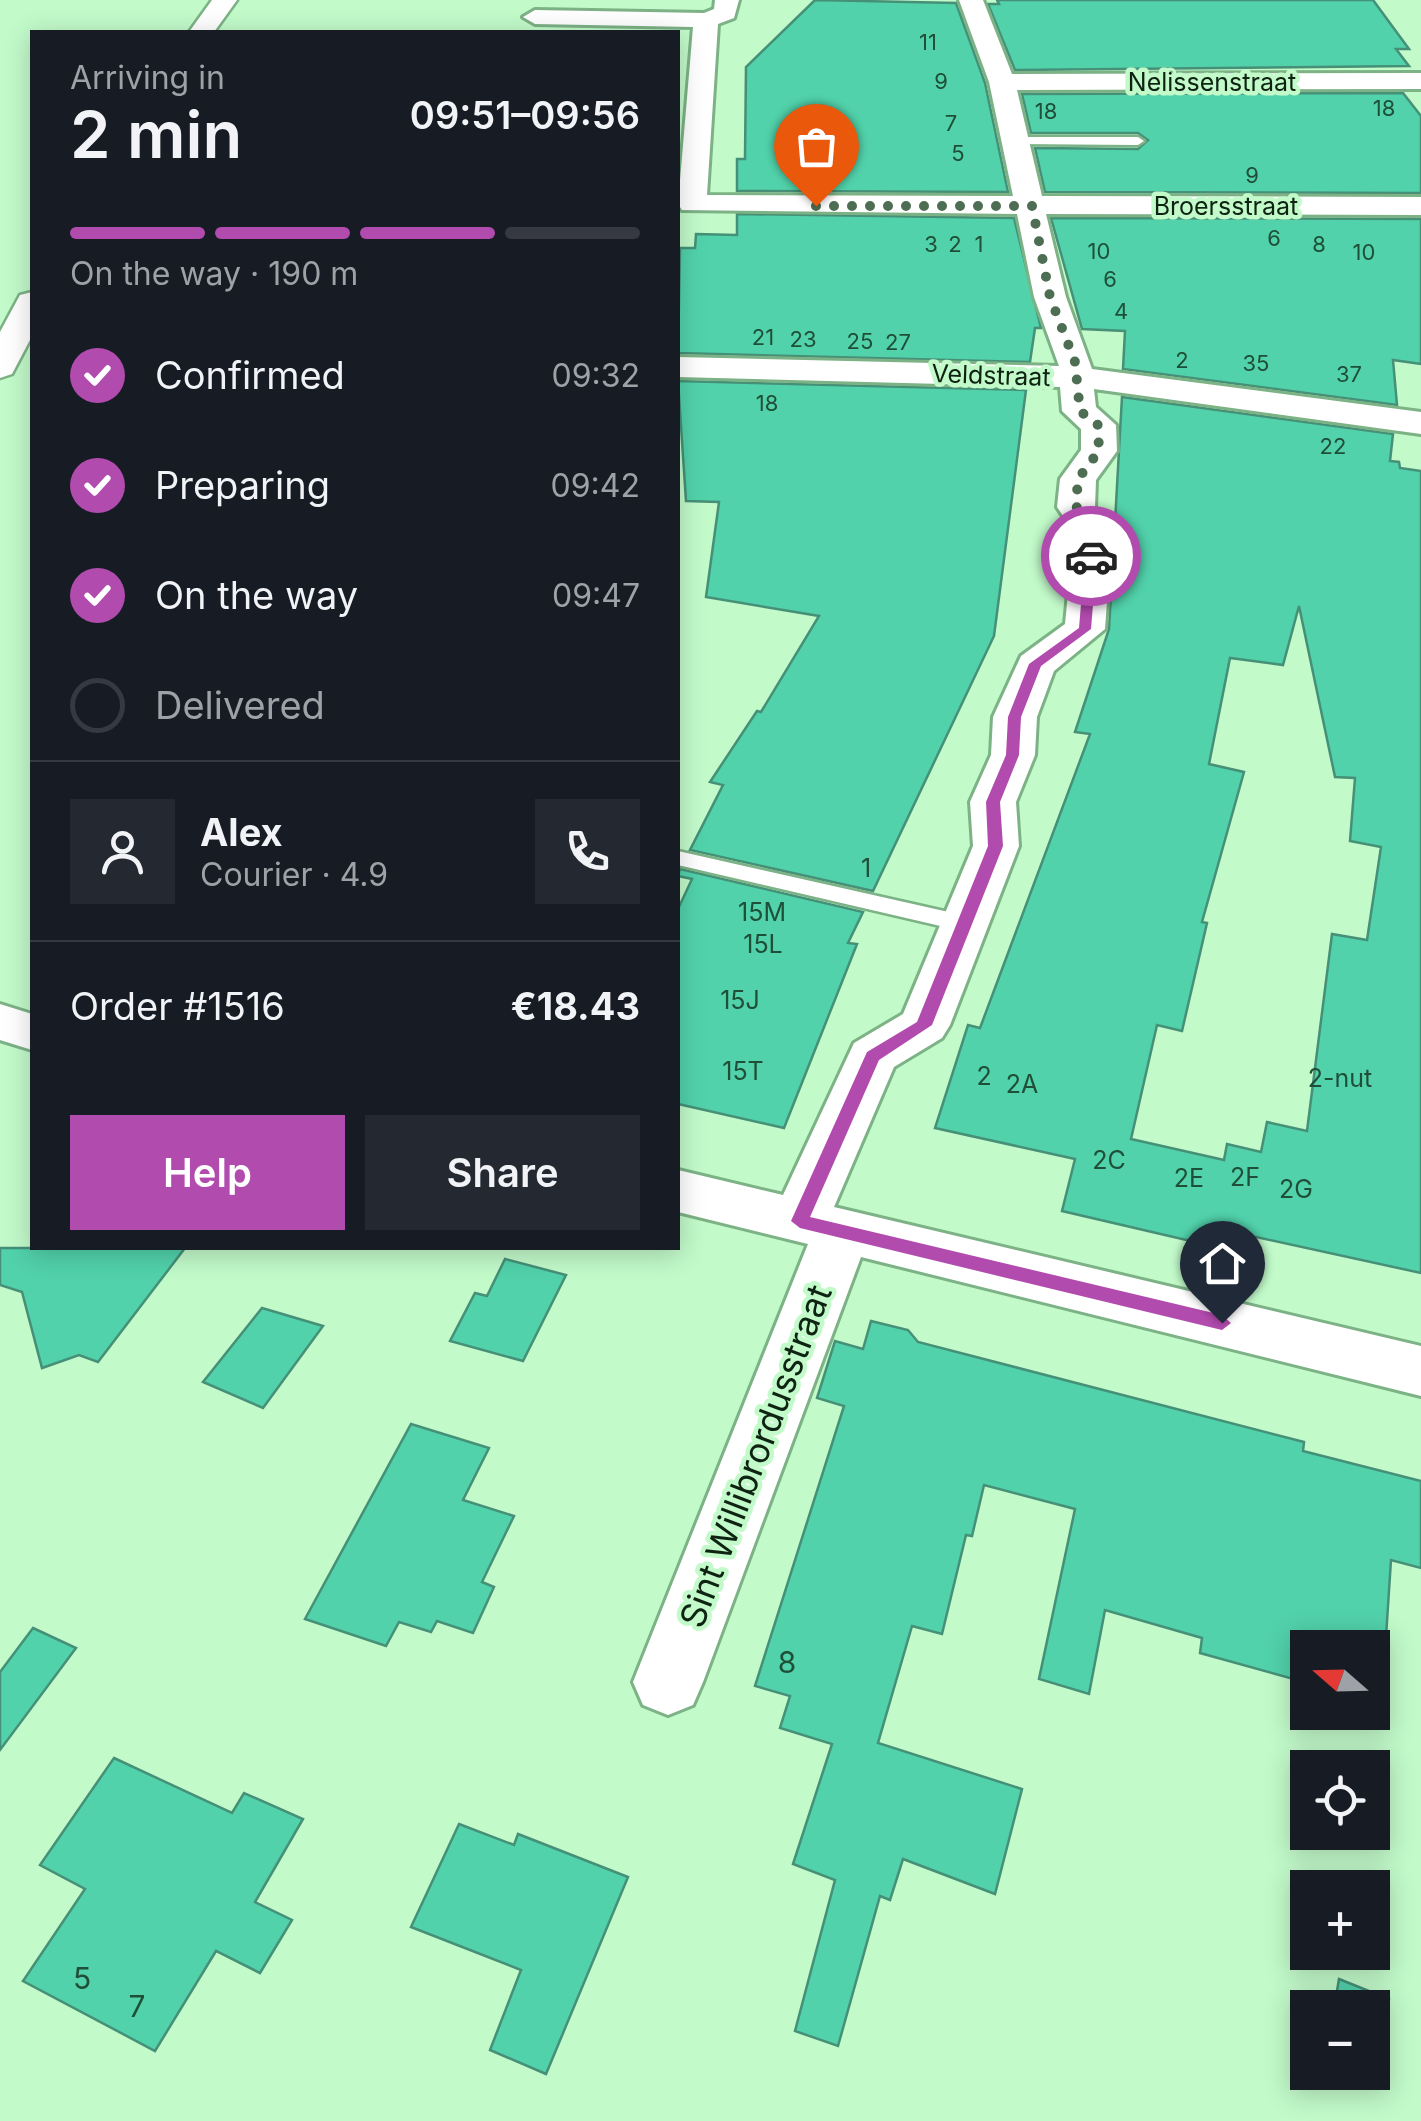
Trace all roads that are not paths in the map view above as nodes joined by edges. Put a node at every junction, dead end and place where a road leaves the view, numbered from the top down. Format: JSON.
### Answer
{"nodes":[{"id":1,"x":225,"y":0,"type":"edge"},
{"id":2,"x":726,"y":0,"type":"edge"},
{"id":3,"x":971,"y":0,"type":"edge"},
{"id":4,"x":535,"y":17,"type":"edge"},
{"id":5,"x":706,"y":20,"type":"junction"},
{"id":6,"x":202,"y":30,"type":"edge"},
{"id":7,"x":1002,"y":82,"type":"junction"},
{"id":8,"x":1421,"y":82,"type":"edge"},
{"id":9,"x":1016,"y":141,"type":"junction"},
{"id":10,"x":1138,"y":141,"type":"dead end"},
{"id":11,"x":687,"y":149,"type":"edge"},
{"id":12,"x":1032,"y":206,"type":"junction"},
{"id":13,"x":1421,"y":206,"type":"edge"},
{"id":14,"x":30,"y":308,"type":"edge"},
{"id":15,"x":14,"y":354,"type":"edge"},
{"id":16,"x":680,"y":367,"type":"edge"},
{"id":17,"x":1078,"y":377,"type":"junction"},
{"id":18,"x":1421,"y":423,"type":"edge"},
{"id":19,"x":680,"y":858,"type":"edge"},
{"id":20,"x":962,"y":923,"type":"junction"},
{"id":21,"x":0,"y":1022,"type":"edge"},
{"id":22,"x":30,"y":1031,"type":"edge"},
{"id":23,"x":680,"y":1191,"type":"edge"},
{"id":24,"x":821,"y":1226,"type":"junction"},
{"id":25,"x":1421,"y":1371,"type":"edge"},
{"id":26,"x":668,"y":1682,"type":"dead end"}],
"edges":[{"from":1,"to":6,"type":"street"},
{"from":2,"to":5,"type":"street"},
{"from":3,"to":7,"type":"street"},
{"from":4,"to":5,"type":"street"},
{"from":5,"to":11,"type":"street"},
{"from":7,"to":8,"type":"street","name":"Nelissenstraat"},
{"from":7,"to":9,"type":"street"},
{"from":9,"to":10,"type":"lane"},
{"from":9,"to":12,"type":"street"},
{"from":11,"to":12,"type":"street","name":"Broersstraat"},
{"from":12,"to":13,"type":"street","name":"Broersstraat"},
{"from":12,"to":17,"type":"street"},
{"from":14,"to":15,"type":"street"},
{"from":16,"to":17,"type":"street","name":"Veldstraat"},
{"from":17,"to":18,"type":"street","name":"Veldstraat"},
{"from":17,"to":20,"type":"street","name":"Sint Willibrordusstraat"},
{"from":19,"to":20,"type":"lane"},
{"from":20,"to":24,"type":"street","name":"Sint Willibrordusstraat"},
{"from":21,"to":22,"type":"street"},
{"from":23,"to":24,"type":"street"},
{"from":24,"to":25,"type":"street"},
{"from":24,"to":26,"type":"street","name":"Sint Willibrordusstraat"}]}
